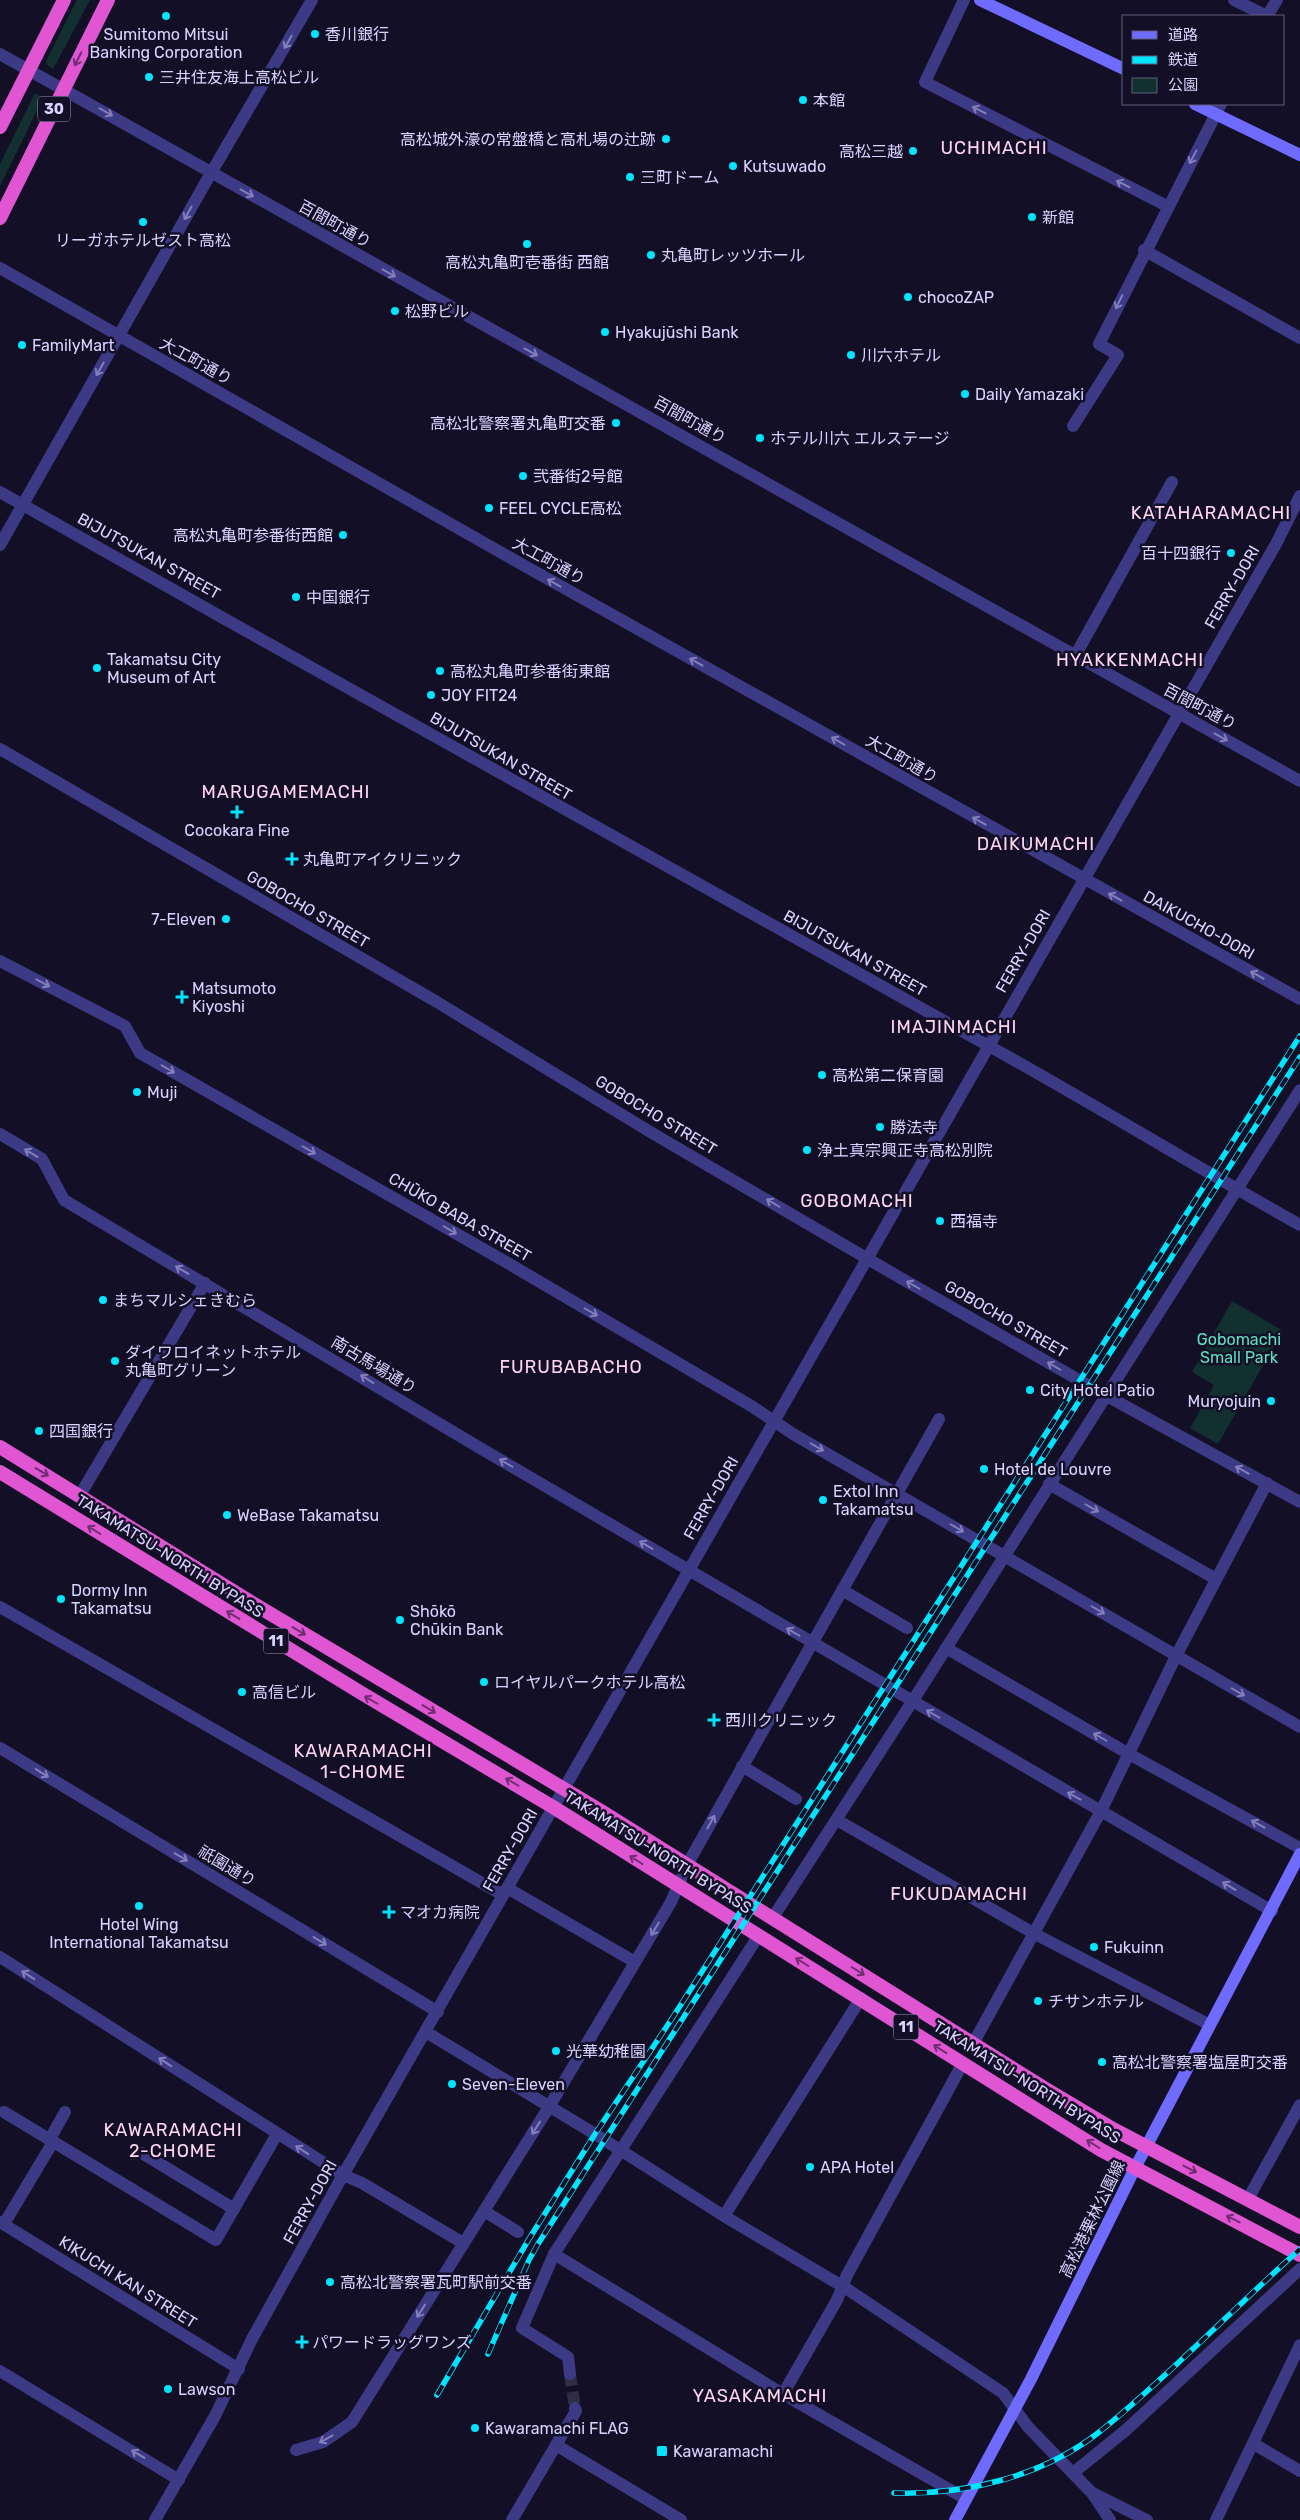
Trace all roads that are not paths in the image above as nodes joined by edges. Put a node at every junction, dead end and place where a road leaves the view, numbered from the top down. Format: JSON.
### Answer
{"nodes":[{"id":1,"x":64,"y":0,"type":"edge"},
{"id":2,"x":108,"y":0,"type":"edge"},
{"id":3,"x":312,"y":0,"type":"edge"},
{"id":4,"x":964,"y":0,"type":"edge"},
{"id":5,"x":980,"y":0,"type":"edge"},
{"id":6,"x":1234,"y":0,"type":"edge"},
{"id":7,"x":1277,"y":0,"type":"edge"},
{"id":8,"x":1265,"y":15,"type":"edge"},
{"id":9,"x":1268,"y":15,"type":"edge"},
{"id":10,"x":0,"y":54,"type":"edge"},
{"id":11,"x":1122,"y":68,"type":"edge"},
{"id":12,"x":29,"y":70,"type":"junction"},
{"id":13,"x":64,"y":88,"type":"junction"},
{"id":14,"x":1200,"y":105,"type":"edge"},
{"id":15,"x":1218,"y":109,"type":"edge"},
{"id":16,"x":0,"y":127,"type":"edge"},
{"id":17,"x":1300,"y":155,"type":"edge"},
{"id":18,"x":211,"y":173,"type":"junction"},
{"id":19,"x":1167,"y":206,"type":"junction"},
{"id":20,"x":0,"y":218,"type":"edge"},
{"id":21,"x":1144,"y":250,"type":"junction"},
{"id":22,"x":0,"y":268,"type":"edge"},
{"id":23,"x":118,"y":336,"type":"junction"},
{"id":24,"x":1300,"y":338,"type":"edge"},
{"id":25,"x":1073,"y":426,"type":"dead end"},
{"id":26,"x":1172,"y":482,"type":"dead end"},
{"id":27,"x":0,"y":492,"type":"edge"},
{"id":28,"x":1300,"y":496,"type":"edge"},
{"id":29,"x":23,"y":505,"type":"junction"},
{"id":30,"x":0,"y":545,"type":"edge"},
{"id":31,"x":1075,"y":656,"type":"junction"},
{"id":32,"x":1178,"y":713,"type":"junction"},
{"id":33,"x":0,"y":749,"type":"edge"},
{"id":34,"x":1300,"y":781,"type":"edge"},
{"id":35,"x":1083,"y":880,"type":"junction"},
{"id":36,"x":0,"y":961,"type":"edge"},
{"id":37,"x":1300,"y":999,"type":"edge"},
{"id":38,"x":988,"y":1046,"type":"junction"},
{"id":39,"x":1300,"y":1090,"type":"edge"},
{"id":40,"x":0,"y":1134,"type":"edge"},
{"id":41,"x":1237,"y":1189,"type":"junction"},
{"id":42,"x":1300,"y":1225,"type":"edge"},
{"id":43,"x":868,"y":1259,"type":"junction"},
{"id":44,"x":205,"y":1284,"type":"junction"},
{"id":45,"x":1106,"y":1395,"type":"junction"},
{"id":46,"x":939,"y":1419,"type":"dead end"},
{"id":47,"x":775,"y":1421,"type":"junction"},
{"id":48,"x":0,"y":1447,"type":"edge"},
{"id":49,"x":0,"y":1472,"type":"edge"},
{"id":50,"x":1267,"y":1483,"type":"junction"},
{"id":51,"x":1050,"y":1484,"type":"junction"},
{"id":52,"x":897,"y":1493,"type":"junction"},
{"id":53,"x":80,"y":1495,"type":"junction"},
{"id":54,"x":1300,"y":1502,"type":"edge"},
{"id":55,"x":1004,"y":1556,"type":"junction"},
{"id":56,"x":688,"y":1570,"type":"junction"},
{"id":57,"x":1216,"y":1579,"type":"junction"},
{"id":58,"x":842,"y":1590,"type":"junction"},
{"id":59,"x":0,"y":1607,"type":"edge"},
{"id":60,"x":908,"y":1628,"type":"dead end"},
{"id":61,"x":812,"y":1643,"type":"junction"},
{"id":62,"x":946,"y":1648,"type":"junction"},
{"id":63,"x":1176,"y":1656,"type":"junction"},
{"id":64,"x":912,"y":1702,"type":"junction"},
{"id":65,"x":1300,"y":1728,"type":"edge"},
{"id":66,"x":0,"y":1748,"type":"edge"},
{"id":67,"x":1129,"y":1754,"type":"junction"},
{"id":68,"x":742,"y":1766,"type":"junction"},
{"id":69,"x":564,"y":1790,"type":"junction"},
{"id":70,"x":796,"y":1799,"type":"dead end"},
{"id":71,"x":553,"y":1807,"type":"junction"},
{"id":72,"x":1102,"y":1811,"type":"junction"},
{"id":73,"x":837,"y":1820,"type":"junction"},
{"id":74,"x":1300,"y":1848,"type":"edge"},
{"id":75,"x":1300,"y":1854,"type":"edge"},
{"id":76,"x":687,"y":1865,"type":"junction"},
{"id":77,"x":678,"y":1886,"type":"junction"},
{"id":78,"x":505,"y":1891,"type":"junction"},
{"id":79,"x":1272,"y":1911,"type":"junction"},
{"id":80,"x":772,"y":1918,"type":"junction"},
{"id":81,"x":1035,"y":1934,"type":"junction"},
{"id":82,"x":759,"y":1935,"type":"junction"},
{"id":83,"x":0,"y":1957,"type":"edge"},
{"id":84,"x":634,"y":1962,"type":"junction"},
{"id":85,"x":861,"y":1998,"type":"junction"},
{"id":86,"x":438,"y":2012,"type":"junction"},
{"id":87,"x":1210,"y":2025,"type":"junction"},
{"id":88,"x":426,"y":2032,"type":"junction"},
{"id":89,"x":974,"y":2042,"type":"junction"},
{"id":90,"x":963,"y":2063,"type":"junction"},
{"id":91,"x":1300,"y":2105,"type":"edge"},
{"id":92,"x":549,"y":2107,"type":"junction"},
{"id":93,"x":4,"y":2112,"type":"dead end"},
{"id":94,"x":65,"y":2112,"type":"dead end"},
{"id":95,"x":277,"y":2134,"type":"junction"},
{"id":96,"x":53,"y":2142,"type":"junction"},
{"id":97,"x":1146,"y":2147,"type":"junction"},
{"id":98,"x":620,"y":2150,"type":"junction"},
{"id":99,"x":142,"y":2154,"type":"dead end"},
{"id":100,"x":1135,"y":2168,"type":"junction"},
{"id":101,"x":343,"y":2175,"type":"junction"},
{"id":102,"x":1248,"y":2199,"type":"junction"},
{"id":103,"x":234,"y":2209,"type":"junction"},
{"id":104,"x":484,"y":2211,"type":"junction"},
{"id":105,"x":724,"y":2216,"type":"junction"},
{"id":106,"x":2,"y":2223,"type":"edge"},
{"id":107,"x":1300,"y":2227,"type":"edge"},
{"id":108,"x":518,"y":2232,"type":"dead end"},
{"id":109,"x":463,"y":2243,"type":"junction"},
{"id":110,"x":554,"y":2254,"type":"junction"},
{"id":111,"x":1300,"y":2255,"type":"edge"},
{"id":112,"x":1300,"y":2269,"type":"edge"},
{"id":113,"x":843,"y":2287,"type":"junction"},
{"id":114,"x":1300,"y":2346,"type":"edge"},
{"id":115,"x":239,"y":2368,"type":"junction"},
{"id":116,"x":0,"y":2371,"type":"edge"},
{"id":117,"x":570,"y":2374,"type":"tunnel mouth"},
{"id":118,"x":783,"y":2394,"type":"junction"},
{"id":119,"x":575,"y":2408,"type":"tunnel mouth"},
{"id":120,"x":1015,"y":2409,"type":"junction"},
{"id":121,"x":1254,"y":2444,"type":"junction"},
{"id":122,"x":556,"y":2445,"type":"junction"},
{"id":123,"x":296,"y":2450,"type":"dead end"},
{"id":124,"x":1300,"y":2471,"type":"edge"},
{"id":125,"x":1073,"y":2473,"type":"junction"},
{"id":126,"x":179,"y":2480,"type":"junction"},
{"id":127,"x":1092,"y":2493,"type":"junction"},
{"id":128,"x":966,"y":2499,"type":"junction"},
{"id":129,"x":155,"y":2520,"type":"edge"},
{"id":130,"x":512,"y":2520,"type":"edge"},
{"id":131,"x":681,"y":2520,"type":"edge"},
{"id":132,"x":955,"y":2520,"type":"edge"},
{"id":133,"x":1110,"y":2520,"type":"edge"},
{"id":134,"x":1147,"y":2520,"type":"edge"},
{"id":135,"x":1216,"y":2520,"type":"edge"}],
"edges":[{"from":1,"to":12,"type":"highway","number":"30"},
{"from":2,"to":13,"type":"highway","number":"30","one_way":true},
{"from":3,"to":18,"type":"street","one_way":true},
{"from":19,"to":4,"type":"street","one_way":true},
{"from":5,"to":11,"type":"main road"},
{"from":6,"to":8,"type":"street"},
{"from":7,"to":9,"type":"street"},
{"from":10,"to":12,"type":"street","name":"百間町通り"},
{"from":12,"to":13,"type":"street","name":"百間町通り"},
{"from":12,"to":16,"type":"highway","number":"30"},
{"from":13,"to":18,"type":"street","name":"百間町通り","one_way":true},
{"from":13,"to":20,"type":"highway","number":"30"},
{"from":14,"to":15,"type":"main road"},
{"from":15,"to":17,"type":"main road"},
{"from":15,"to":19,"type":"street","one_way":true},
{"from":18,"to":23,"type":"street","one_way":true},
{"from":18,"to":31,"type":"street","name":"百間町通り","one_way":true},
{"from":19,"to":21,"type":"street"},
{"from":21,"to":24,"type":"street"},
{"from":21,"to":25,"type":"street","one_way":true},
{"from":22,"to":23,"type":"street","name":"大工町通り"},
{"from":23,"to":29,"type":"street","one_way":true},
{"from":35,"to":23,"type":"street","name":"大工町通り","one_way":true},
{"from":26,"to":31,"type":"street"},
{"from":27,"to":29,"type":"street","name":"BIJUTSUKAN STREET"},
{"from":28,"to":32,"type":"street","name":"FERRY-DORI"},
{"from":29,"to":30,"type":"street"},
{"from":29,"to":38,"type":"street","name":"BIJUTSUKAN STREET"},
{"from":31,"to":32,"type":"street","name":"百間町通り"},
{"from":32,"to":34,"type":"street","name":"百間町通り","one_way":true},
{"from":32,"to":35,"type":"street","name":"FERRY-DORI"},
{"from":43,"to":33,"type":"street","name":"GOBOCHO STREET","one_way":true},
{"from":37,"to":35,"type":"street","name":"DAIKUCHO-DORI","one_way":true},
{"from":35,"to":38,"type":"street","name":"FERRY-DORI"},
{"from":36,"to":47,"type":"street","name":"CHŪKO BABA STREET","one_way":true},
{"from":38,"to":41,"type":"street","name":"BIJUTSUKAN STREET"},
{"from":38,"to":43,"type":"street","name":"FERRY-DORI"},
{"from":39,"to":41,"type":"street"},
{"from":44,"to":40,"type":"street","name":"南古馬場通り","one_way":true},
{"from":41,"to":42,"type":"street","name":"BIJUTSUKAN STREET"},
{"from":41,"to":45,"type":"street"},
{"from":45,"to":43,"type":"street","name":"GOBOCHO STREET","one_way":true},
{"from":43,"to":47,"type":"street","name":"FERRY-DORI"},
{"from":44,"to":53,"type":"street"},
{"from":56,"to":44,"type":"street","name":"南古馬場通り","one_way":true},
{"from":50,"to":45,"type":"street","name":"GOBOCHO STREET","one_way":true},
{"from":45,"to":51,"type":"street"},
{"from":46,"to":52,"type":"street"},
{"from":47,"to":52,"type":"street","name":"CHŪKO BABA STREET","one_way":true},
{"from":47,"to":56,"type":"street","name":"FERRY-DORI"},
{"from":48,"to":53,"type":"highway","name":"TAKAMATSU-NORTH BYPASS","number":"11","one_way":true},
{"from":71,"to":49,"type":"highway","name":"TAKAMATSU-NORTH BYPASS","number":"11","one_way":true},
{"from":50,"to":54,"type":"street","name":"GOBOCHO STREET"},
{"from":50,"to":57,"type":"street"},
{"from":51,"to":55,"type":"street"},
{"from":51,"to":57,"type":"street","one_way":true},
{"from":52,"to":55,"type":"street","name":"CHŪKO BABA STREET","one_way":true},
{"from":52,"to":58,"type":"street"},
{"from":53,"to":69,"type":"highway","name":"TAKAMATSU-NORTH BYPASS","number":"11","one_way":true},
{"from":55,"to":62,"type":"street"},
{"from":55,"to":63,"type":"street","name":"CHŪKO BABA STREET","one_way":true},
{"from":61,"to":56,"type":"street","name":"南古馬場通り","one_way":true},
{"from":56,"to":69,"type":"street","name":"FERRY-DORI"},
{"from":57,"to":63,"type":"street"},
{"from":58,"to":60,"type":"street"},
{"from":58,"to":61,"type":"street"},
{"from":59,"to":78,"type":"street"},
{"from":61,"to":64,"type":"street","name":"南古馬場通り"},
{"from":61,"to":68,"type":"street"},
{"from":62,"to":64,"type":"street"},
{"from":67,"to":62,"type":"street","one_way":true},
{"from":63,"to":65,"type":"street","name":"CHŪKO BABA STREET","one_way":true},
{"from":63,"to":67,"type":"street"},
{"from":72,"to":64,"type":"street","name":"南古馬場通り","one_way":true},
{"from":64,"to":73,"type":"street"},
{"from":66,"to":86,"type":"street","name":"祇園通り","one_way":true},
{"from":67,"to":72,"type":"street"},
{"from":74,"to":67,"type":"street","one_way":true},
{"from":68,"to":70,"type":"street"},
{"from":76,"to":68,"type":"street","one_way":true},
{"from":69,"to":71,"type":"street","name":"FERRY-DORI"},
{"from":69,"to":76,"type":"highway","name":"TAKAMATSU-NORTH BYPASS","number":"11"},
{"from":77,"to":71,"type":"highway","name":"TAKAMATSU-NORTH BYPASS","number":"11","one_way":true},
{"from":71,"to":78,"type":"street","name":"FERRY-DORI"},
{"from":79,"to":72,"type":"street","name":"南古馬場通り","one_way":true},
{"from":72,"to":81,"type":"street"},
{"from":73,"to":80,"type":"street"},
{"from":73,"to":81,"type":"street"},
{"from":75,"to":79,"type":"main road","name":"高松港栗林公園線"},
{"from":76,"to":77,"type":"street"},
{"from":76,"to":80,"type":"highway","name":"TAKAMATSU-NORTH BYPASS","number":"11"},
{"from":77,"to":82,"type":"highway","name":"TAKAMATSU-NORTH BYPASS","number":"11"},
{"from":77,"to":84,"type":"street","one_way":true},
{"from":78,"to":84,"type":"street"},
{"from":78,"to":86,"type":"street","name":"FERRY-DORI"},
{"from":79,"to":87,"type":"main road","name":"高松港栗林公園線"},
{"from":80,"to":89,"type":"highway","name":"TAKAMATSU-NORTH BYPASS","number":"11","one_way":true},
{"from":81,"to":87,"type":"street"},
{"from":81,"to":89,"type":"street"},
{"from":85,"to":82,"type":"highway","name":"TAKAMATSU-NORTH BYPASS","number":"11","one_way":true},
{"from":82,"to":98,"type":"street"},
{"from":95,"to":83,"type":"street","one_way":true},
{"from":84,"to":92,"type":"street"},
{"from":90,"to":85,"type":"highway","name":"TAKAMATSU-NORTH BYPASS","number":"11","one_way":true},
{"from":85,"to":105,"type":"street"},
{"from":86,"to":88,"type":"street","name":"FERRY-DORI"},
{"from":87,"to":97,"type":"main road","name":"高松港栗林公園線"},
{"from":88,"to":92,"type":"street"},
{"from":88,"to":101,"type":"street","name":"FERRY-DORI"},
{"from":89,"to":97,"type":"highway","name":"TAKAMATSU-NORTH BYPASS","number":"11"},
{"from":100,"to":90,"type":"highway","name":"TAKAMATSU-NORTH BYPASS","number":"11","one_way":true},
{"from":90,"to":113,"type":"street"},
{"from":91,"to":102,"type":"street"},
{"from":92,"to":98,"type":"street"},
{"from":92,"to":104,"type":"street","one_way":true},
{"from":93,"to":96,"type":"street"},
{"from":94,"to":96,"type":"street"},
{"from":101,"to":95,"type":"street","one_way":true},
{"from":95,"to":103,"type":"street"},
{"from":96,"to":103,"type":"street"},
{"from":96,"to":106,"type":"street"},
{"from":97,"to":100,"type":"main road","name":"高松港栗林公園線"},
{"from":97,"to":102,"type":"highway","name":"TAKAMATSU-NORTH BYPASS","number":"11","one_way":true},
{"from":98,"to":105,"type":"street"},
{"from":98,"to":110,"type":"street"},
{"from":99,"to":103,"type":"street"},
{"from":111,"to":100,"type":"highway","name":"TAKAMATSU-NORTH BYPASS","number":"11","one_way":true},
{"from":100,"to":120,"type":"main road","name":"高松港栗林公園線"},
{"from":101,"to":109,"type":"street"},
{"from":101,"to":115,"type":"street","name":"FERRY-DORI"},
{"from":102,"to":107,"type":"highway","name":"TAKAMATSU-NORTH BYPASS","number":"11"},
{"from":104,"to":108,"type":"street"},
{"from":104,"to":109,"type":"street"},
{"from":105,"to":113,"type":"street"},
{"from":106,"to":115,"type":"street","name":"KIKUCHI KAN STREET"},
{"from":109,"to":123,"type":"street","one_way":true},
{"from":110,"to":117,"type":"street"},
{"from":110,"to":118,"type":"street"},
{"from":112,"to":125,"type":"street"},
{"from":113,"to":118,"type":"street"},
{"from":113,"to":120,"type":"street"},
{"from":114,"to":121,"type":"street"},
{"from":115,"to":126,"type":"street","name":"FERRY-DORI"},
{"from":126,"to":116,"type":"street","one_way":true},
{"from":118,"to":128,"type":"street"},
{"from":119,"to":122,"type":"street"},
{"from":120,"to":125,"type":"street"},
{"from":120,"to":128,"type":"main road","name":"高松港栗林公園線"},
{"from":121,"to":124,"type":"street"},
{"from":121,"to":135,"type":"street"},
{"from":122,"to":130,"type":"street"},
{"from":122,"to":131,"type":"street"},
{"from":125,"to":127,"type":"street"},
{"from":126,"to":129,"type":"street","name":"FERRY-DORI"},
{"from":127,"to":133,"type":"street"},
{"from":127,"to":134,"type":"street"},
{"from":128,"to":132,"type":"main road","name":"高松港栗林公園線"}]}
